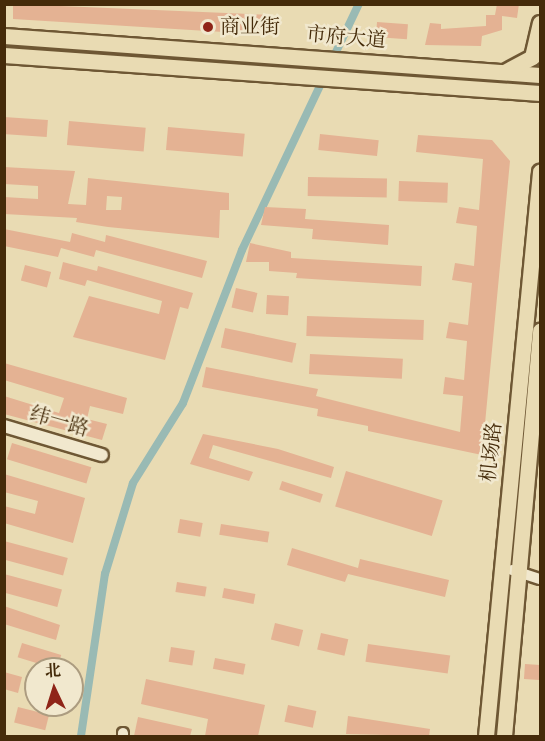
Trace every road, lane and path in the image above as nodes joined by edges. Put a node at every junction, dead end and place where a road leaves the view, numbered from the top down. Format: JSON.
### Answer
{"nodes":[{"id":1,"x":540,"y":23,"type":"edge"},
{"id":2,"x":4,"y":36,"type":"edge"},
{"id":3,"x":4,"y":55,"type":"edge"},
{"id":4,"x":503,"y":72,"type":"junction"},
{"id":5,"x":540,"y":75,"type":"edge"},
{"id":6,"x":540,"y":93,"type":"edge"},
{"id":7,"x":540,"y":172,"type":"edge"},
{"id":8,"x":540,"y":331,"type":"edge"},
{"id":9,"x":4,"y":426,"type":"edge"},
{"id":10,"x":102,"y":455,"type":"dead end"},
{"id":11,"x":502,"y":564,"type":"junction"},
{"id":12,"x":518,"y":572,"type":"junction"},
{"id":13,"x":540,"y":579,"type":"edge"},
{"id":14,"x":486,"y":736,"type":"edge"},
{"id":15,"x":504,"y":736,"type":"edge"}],
"edges":[{"from":1,"to":4,"type":"main road"},
{"from":2,"to":4,"type":"main road","name":"市府大道"},
{"from":3,"to":6,"type":"main road","name":"市府大道"},
{"from":4,"to":5,"type":"main road","name":"市府大道"},
{"from":7,"to":11,"type":"main road","name":"机场路"},
{"from":8,"to":12,"type":"main road","name":"机场路"},
{"from":9,"to":10,"type":"street","name":"纬一路"},
{"from":11,"to":12,"type":"street"},
{"from":11,"to":14,"type":"main road","name":"机场路"},
{"from":12,"to":13,"type":"street"},
{"from":12,"to":15,"type":"main road","name":"机场路"}]}
